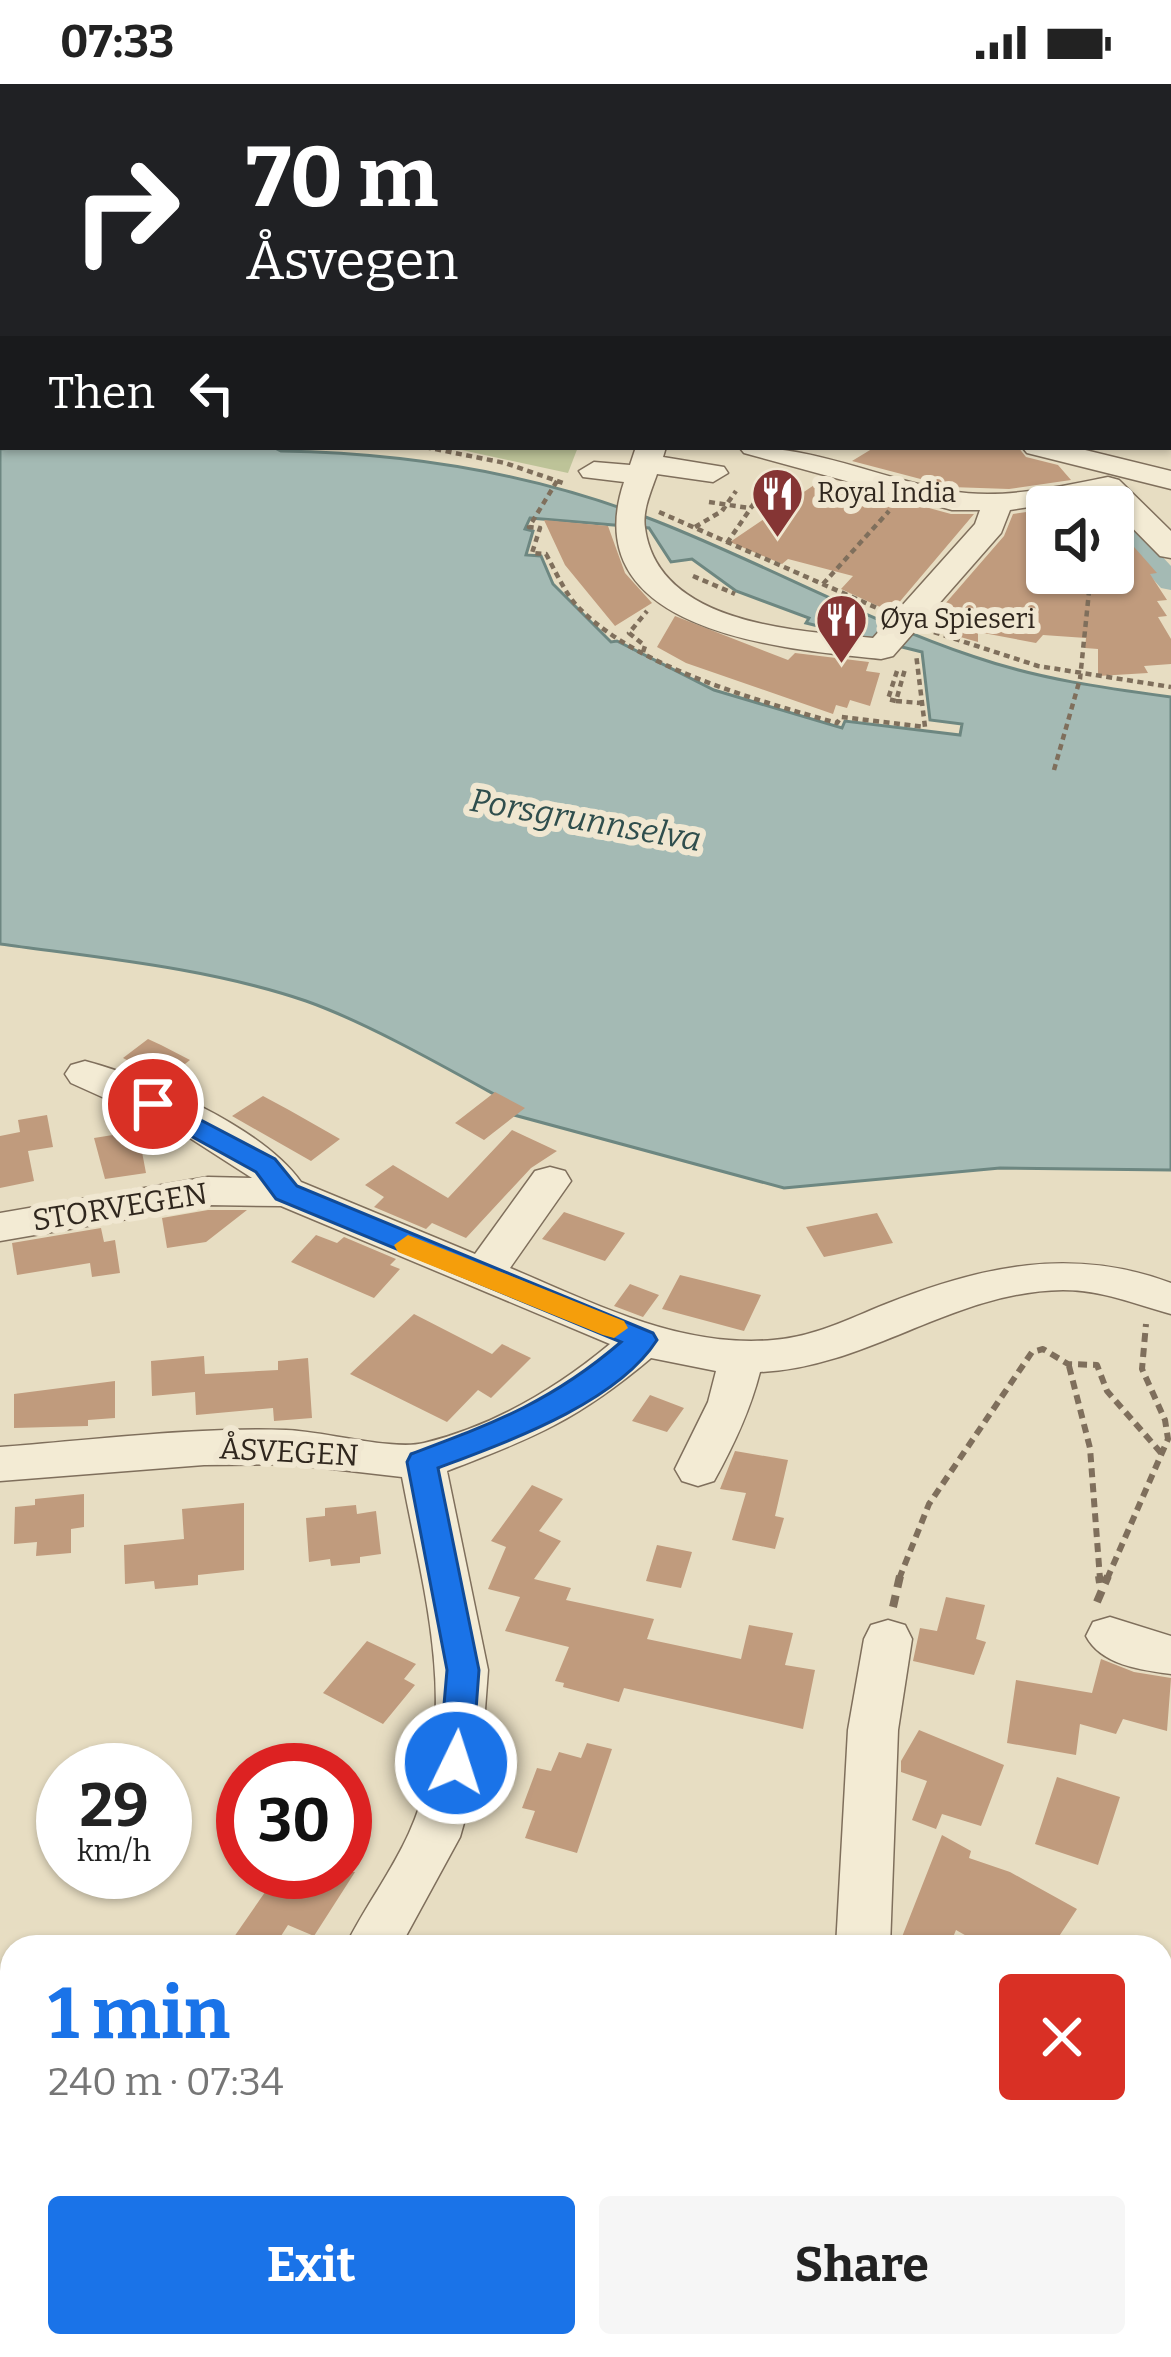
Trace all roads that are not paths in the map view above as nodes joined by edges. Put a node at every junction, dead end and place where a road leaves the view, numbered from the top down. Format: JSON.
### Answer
{"nodes":[{"id":1,"x":765,"y":450,"type":"edge"},
{"id":2,"x":1044,"y":450,"type":"edge"},
{"id":3,"x":647,"y":462,"type":"edge"},
{"id":4,"x":594,"y":471,"type":"dead end"},
{"id":5,"x":1111,"y":477,"type":"junction"},
{"id":6,"x":1171,"y":479,"type":"edge"},
{"id":7,"x":711,"y":488,"type":"road end"},
{"id":8,"x":997,"y":504,"type":"junction"},
{"id":9,"x":631,"y":524,"type":"junction"},
{"id":10,"x":1171,"y":549,"type":"edge"},
{"id":11,"x":676,"y":585,"type":"dead end"},
{"id":12,"x":85,"y":1074,"type":"dead end"},
{"id":13,"x":550,"y":1180,"type":"dead end"},
{"id":14,"x":286,"y":1192,"type":"junction"},
{"id":15,"x":0,"y":1227,"type":"edge"},
{"id":16,"x":482,"y":1275,"type":"junction"},
{"id":17,"x":1159,"y":1311,"type":"edge"},
{"id":18,"x":643,"y":1340,"type":"junction"},
{"id":19,"x":741,"y":1360,"type":"junction"},
{"id":20,"x":422,"y":1462,"type":"junction"},
{"id":21,"x":0,"y":1464,"type":"edge"},
{"id":22,"x":698,"y":1469,"type":"dead end"},
{"id":23,"x":1110,"y":1636,"type":"road end"},
{"id":24,"x":888,"y":1639,"type":"road end"},
{"id":25,"x":1171,"y":1655,"type":"edge"},
{"id":26,"x":379,"y":1935,"type":"edge"},
{"id":27,"x":862,"y":1935,"type":"edge"}],
"edges":[{"from":1,"to":8,"type":"street"},
{"from":2,"to":5,"type":"street"},
{"from":3,"to":4,"type":"street"},
{"from":3,"to":7,"type":"street"},
{"from":3,"to":9,"type":"street"},
{"from":5,"to":6,"type":"street"},
{"from":5,"to":8,"type":"street"},
{"from":5,"to":10,"type":"street"},
{"from":8,"to":9,"type":"street"},
{"from":9,"to":11,"type":"street"},
{"from":12,"to":14,"type":"street"},
{"from":13,"to":16,"type":"street"},
{"from":14,"to":15,"type":"street","name":"STORVEGEN"},
{"from":14,"to":16,"type":"street","name":"STORVEGEN"},
{"from":16,"to":18,"type":"street","name":"STORVEGEN"},
{"from":17,"to":19,"type":"street"},
{"from":18,"to":19,"type":"street"},
{"from":18,"to":20,"type":"street","name":"ÅSVEGEN"},
{"from":19,"to":22,"type":"street"},
{"from":20,"to":21,"type":"street","name":"ÅSVEGEN"},
{"from":20,"to":26,"type":"street"},
{"from":23,"to":25,"type":"street"},
{"from":24,"to":27,"type":"street"}]}
